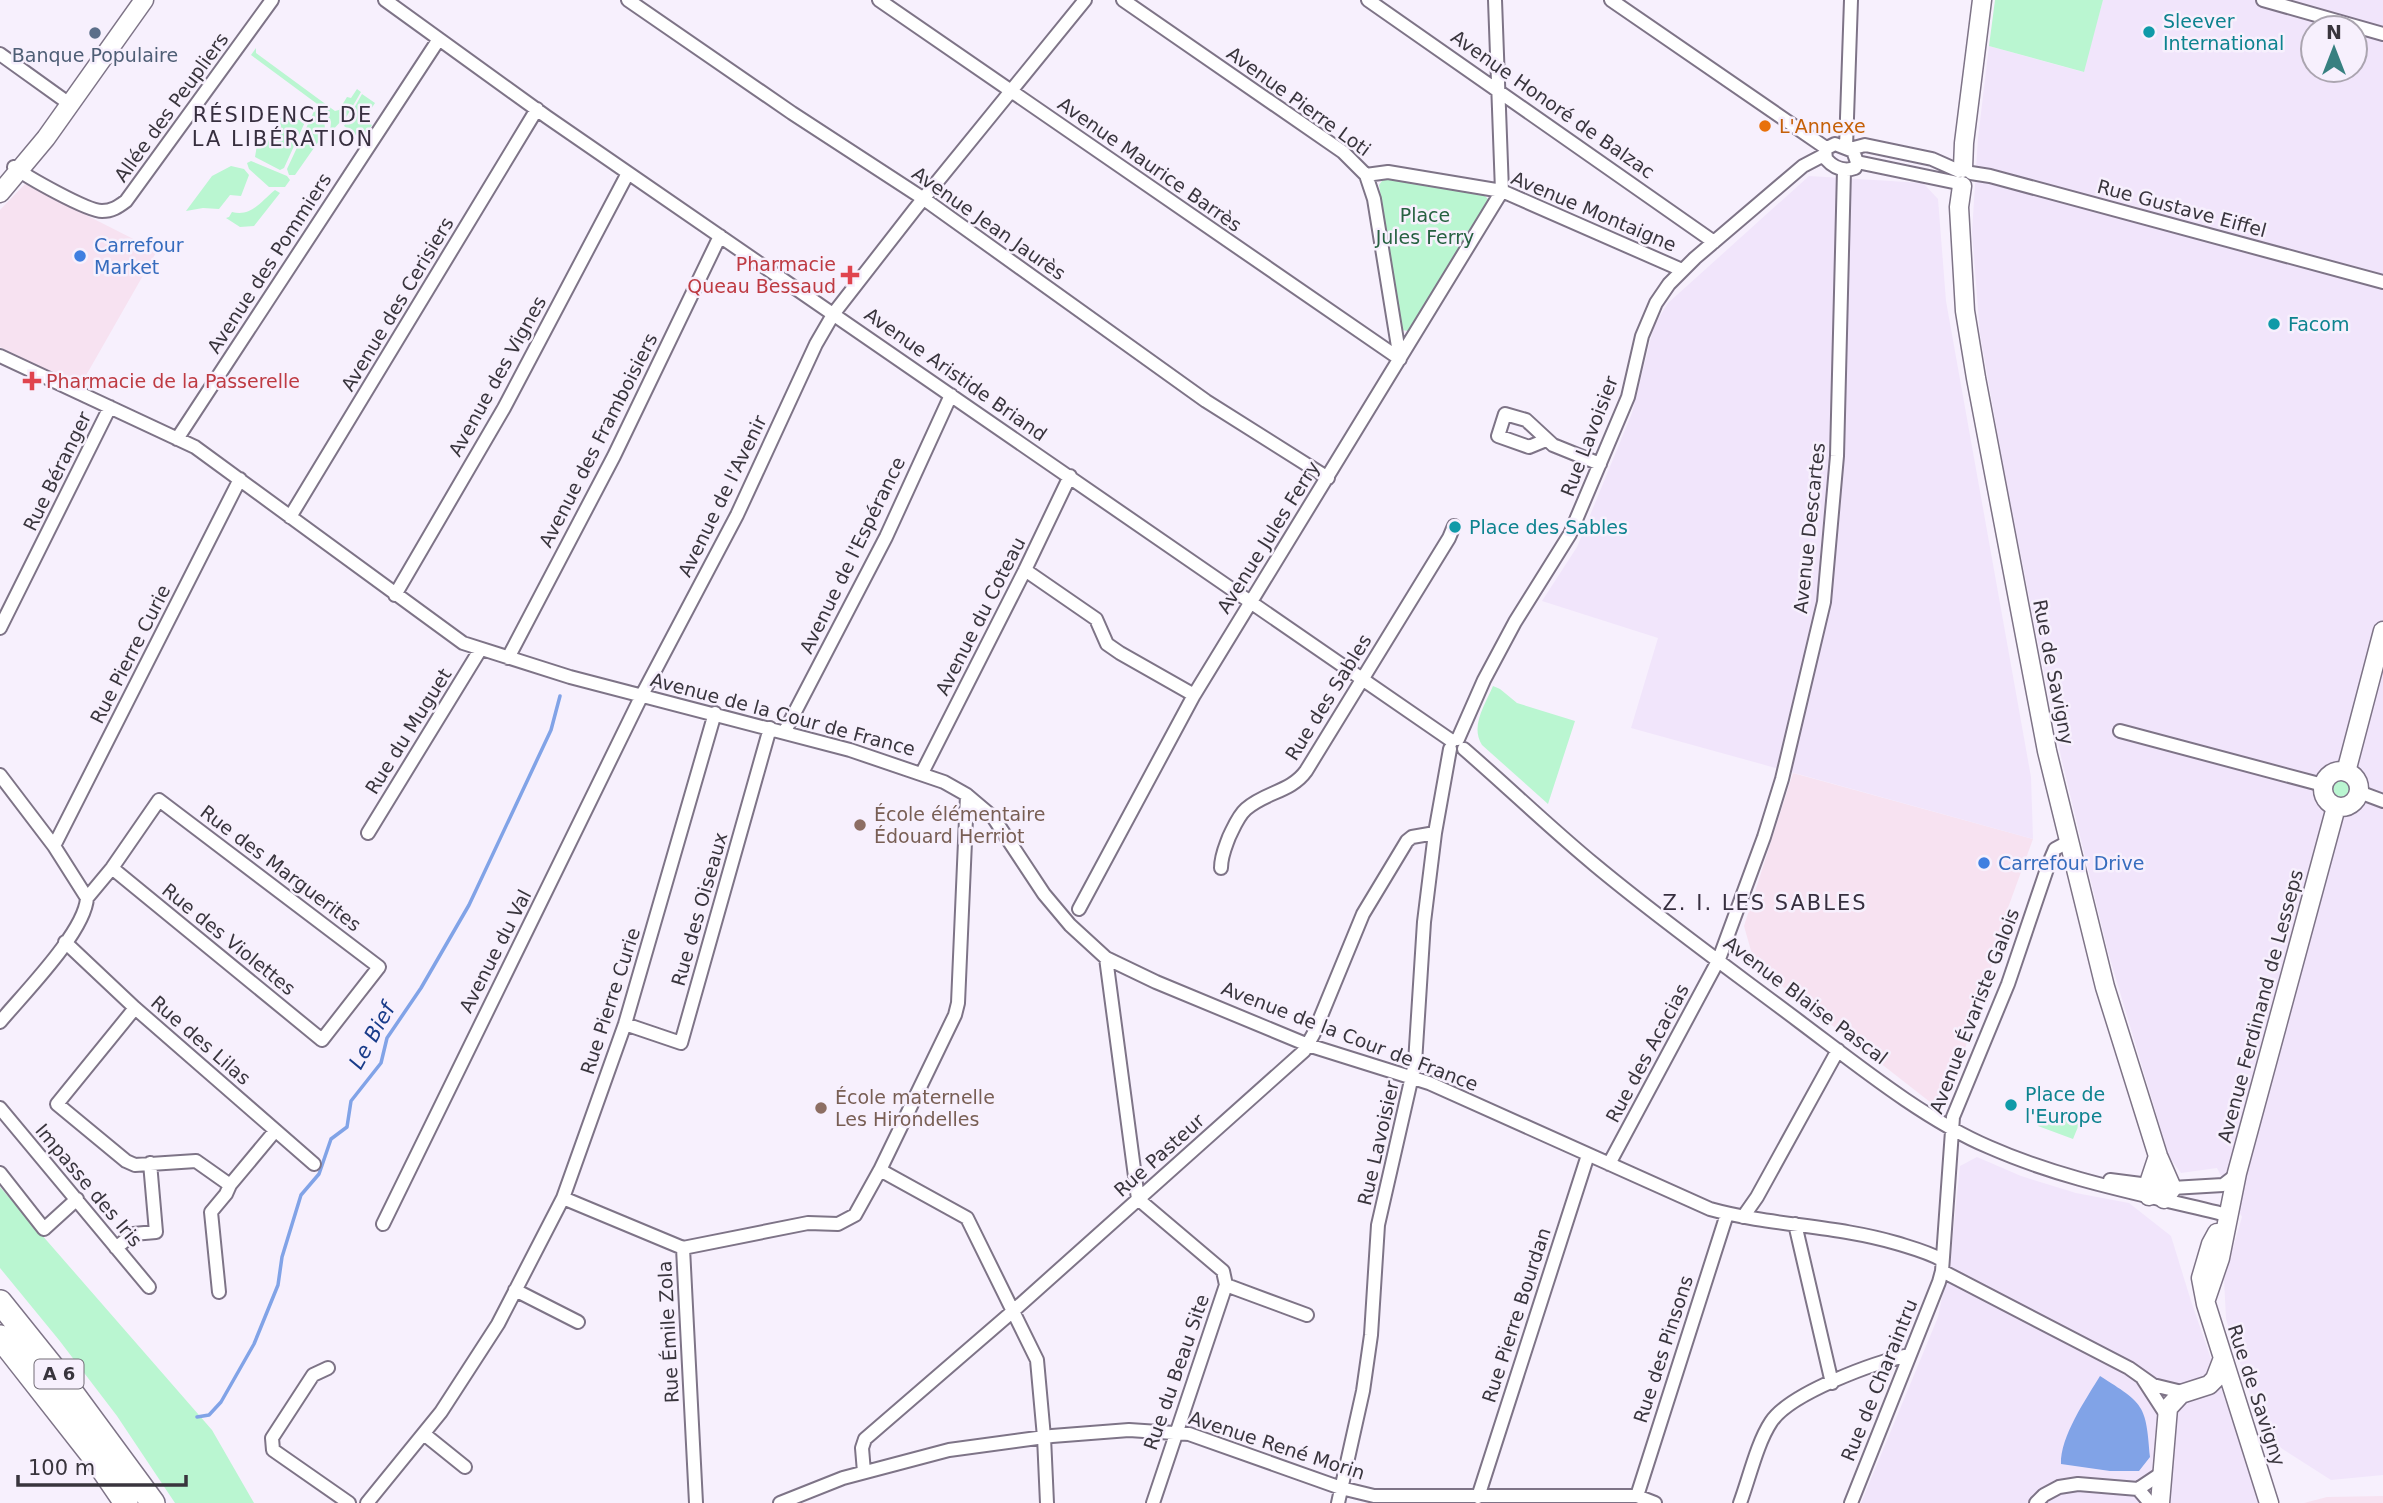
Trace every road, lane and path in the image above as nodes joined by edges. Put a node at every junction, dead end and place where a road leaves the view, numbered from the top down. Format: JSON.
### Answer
{"nodes":[{"id":1,"x":133,"y":0,"type":"edge"},
{"id":2,"x":144,"y":0,"type":"edge"},
{"id":3,"x":272,"y":0,"type":"edge"},
{"id":4,"x":385,"y":0,"type":"edge"},
{"id":5,"x":628,"y":0,"type":"edge"},
{"id":6,"x":879,"y":0,"type":"edge"},
{"id":7,"x":1086,"y":0,"type":"edge"},
{"id":8,"x":1123,"y":0,"type":"edge"},
{"id":9,"x":1368,"y":0,"type":"edge"},
{"id":10,"x":1495,"y":0,"type":"edge"},
{"id":11,"x":1611,"y":0,"type":"edge"},
{"id":12,"x":1851,"y":0,"type":"edge"},
{"id":13,"x":1982,"y":0,"type":"edge"},
{"id":14,"x":2263,"y":0,"type":"edge"},
{"id":15,"x":2383,"y":34,"type":"edge"},
{"id":16,"x":439,"y":39,"type":"junction"},
{"id":17,"x":0,"y":54,"type":"edge"},
{"id":18,"x":1498,"y":89,"type":"junction"},
{"id":19,"x":1012,"y":90,"type":"junction"},
{"id":20,"x":67,"y":102,"type":"junction"},
{"id":21,"x":537,"y":109,"type":"junction"},
{"id":22,"x":1848,"y":148,"type":"junction"},
{"id":23,"x":1825,"y":151,"type":"junction"},
{"id":24,"x":1857,"y":162,"type":"junction"},
{"id":25,"x":1844,"y":170,"type":"junction"},
{"id":26,"x":10,"y":171,"type":"edge"},
{"id":27,"x":628,"y":173,"type":"junction"},
{"id":28,"x":1366,"y":174,"type":"junction"},
{"id":29,"x":1963,"y":176,"type":"junction"},
{"id":30,"x":1502,"y":191,"type":"junction"},
{"id":31,"x":0,"y":193,"type":"edge"},
{"id":32,"x":924,"y":199,"type":"junction"},
{"id":33,"x":720,"y":236,"type":"junction"},
{"id":34,"x":1714,"y":242,"type":"junction"},
{"id":35,"x":1682,"y":270,"type":"junction"},
{"id":36,"x":2383,"y":282,"type":"edge"},
{"id":37,"x":834,"y":313,"type":"junction"},
{"id":38,"x":0,"y":356,"type":"edge"},
{"id":39,"x":1399,"y":359,"type":"junction"},
{"id":40,"x":951,"y":395,"type":"junction"},
{"id":41,"x":110,"y":407,"type":"junction"},
{"id":42,"x":177,"y":439,"type":"junction"},
{"id":43,"x":1546,"y":440,"type":"dead end"},
{"id":44,"x":1600,"y":464,"type":"junction"},
{"id":45,"x":1070,"y":476,"type":"junction"},
{"id":46,"x":1328,"y":478,"type":"junction"},
{"id":47,"x":240,"y":479,"type":"junction"},
{"id":48,"x":290,"y":517,"type":"junction"},
{"id":49,"x":1454,"y":526,"type":"dead end"},
{"id":50,"x":1025,"y":570,"type":"junction"},
{"id":51,"x":396,"y":596,"type":"junction"},
{"id":52,"x":1251,"y":601,"type":"junction"},
{"id":53,"x":0,"y":628,"type":"edge"},
{"id":54,"x":2383,"y":631,"type":"edge"},
{"id":55,"x":480,"y":650,"type":"junction"},
{"id":56,"x":508,"y":658,"type":"junction"},
{"id":57,"x":1362,"y":678,"type":"junction"},
{"id":58,"x":642,"y":695,"type":"junction"},
{"id":59,"x":1194,"y":695,"type":"junction"},
{"id":60,"x":715,"y":713,"type":"junction"},
{"id":61,"x":770,"y":728,"type":"junction"},
{"id":62,"x":785,"y":731,"type":"junction"},
{"id":63,"x":2120,"y":731,"type":"dead end"},
{"id":64,"x":1456,"y":745,"type":"junction"},
{"id":65,"x":2346,"y":772,"type":"junction"},
{"id":66,"x":922,"y":773,"type":"junction"},
{"id":67,"x":0,"y":775,"type":"edge"},
{"id":68,"x":2323,"y":785,"type":"junction"},
{"id":69,"x":2359,"y":792,"type":"junction"},
{"id":70,"x":967,"y":795,"type":"junction"},
{"id":71,"x":2383,"y":801,"type":"edge"},
{"id":72,"x":2336,"y":807,"type":"junction"},
{"id":73,"x":368,"y":833,"type":"dead end"},
{"id":74,"x":1435,"y":833,"type":"junction"},
{"id":75,"x":2068,"y":842,"type":"junction"},
{"id":76,"x":54,"y":846,"type":"junction"},
{"id":77,"x":112,"y":868,"type":"junction"},
{"id":78,"x":1221,"y":868,"type":"dead end"},
{"id":79,"x":87,"y":898,"type":"junction"},
{"id":80,"x":1079,"y":909,"type":"dead end"},
{"id":81,"x":65,"y":942,"type":"junction"},
{"id":82,"x":1106,"y":958,"type":"junction"},
{"id":83,"x":1719,"y":959,"type":"junction"},
{"id":84,"x":135,"y":1008,"type":"junction"},
{"id":85,"x":0,"y":1021,"type":"edge"},
{"id":86,"x":625,"y":1024,"type":"junction"},
{"id":87,"x":322,"y":1040,"type":"joint"},
{"id":88,"x":1308,"y":1045,"type":"junction"},
{"id":89,"x":1838,"y":1050,"type":"junction"},
{"id":90,"x":1413,"y":1077,"type":"junction"},
{"id":91,"x":0,"y":1108,"type":"edge"},
{"id":92,"x":1952,"y":1128,"type":"junction"},
{"id":93,"x":275,"y":1131,"type":"junction"},
{"id":94,"x":1588,"y":1155,"type":"junction"},
{"id":95,"x":150,"y":1163,"type":"junction"},
{"id":96,"x":314,"y":1164,"type":"dead end"},
{"id":97,"x":1609,"y":1164,"type":"junction"},
{"id":98,"x":880,"y":1170,"type":"junction"},
{"id":99,"x":0,"y":1173,"type":"edge"},
{"id":100,"x":2236,"y":1175,"type":"junction"},
{"id":101,"x":230,"y":1185,"type":"junction"},
{"id":102,"x":2214,"y":1185,"type":"junction"},
{"id":103,"x":2158,"y":1193,"type":"junction"},
{"id":104,"x":563,"y":1198,"type":"junction"},
{"id":105,"x":77,"y":1199,"type":"junction"},
{"id":106,"x":1138,"y":1199,"type":"junction"},
{"id":107,"x":2229,"y":1209,"type":"junction"},
{"id":108,"x":1727,"y":1214,"type":"junction"},
{"id":109,"x":1743,"y":1217,"type":"junction"},
{"id":110,"x":383,"y":1224,"type":"dead end"},
{"id":111,"x":1795,"y":1224,"type":"junction"},
{"id":112,"x":116,"y":1248,"type":"junction"},
{"id":113,"x":683,"y":1248,"type":"junction"},
{"id":114,"x":1942,"y":1265,"type":"junction"},
{"id":115,"x":1226,"y":1285,"type":"junction"},
{"id":116,"x":149,"y":1287,"type":"dead end"},
{"id":117,"x":515,"y":1290,"type":"junction"},
{"id":118,"x":219,"y":1292,"type":"dead end"},
{"id":119,"x":0,"y":1302,"type":"edge"},
{"id":120,"x":1012,"y":1312,"type":"junction"},
{"id":121,"x":1307,"y":1315,"type":"dead end"},
{"id":122,"x":578,"y":1322,"type":"dead end"},
{"id":123,"x":0,"y":1337,"type":"edge"},
{"id":124,"x":1910,"y":1355,"type":"junction"},
{"id":125,"x":2223,"y":1358,"type":"junction"},
{"id":126,"x":328,"y":1368,"type":"dead end"},
{"id":127,"x":2143,"y":1379,"type":"junction"},
{"id":128,"x":1832,"y":1383,"type":"junction"},
{"id":129,"x":2192,"y":1391,"type":"junction"},
{"id":130,"x":2237,"y":1402,"type":"junction"},
{"id":131,"x":2166,"y":1416,"type":"junction"},
{"id":132,"x":1175,"y":1433,"type":"junction"},
{"id":133,"x":424,"y":1434,"type":"junction"},
{"id":134,"x":1044,"y":1437,"type":"junction"},
{"id":135,"x":465,"y":1467,"type":"dead end"},
{"id":136,"x":864,"y":1472,"type":"junction"},
{"id":137,"x":2162,"y":1473,"type":"junction"},
{"id":138,"x":1341,"y":1488,"type":"junction"},
{"id":139,"x":2137,"y":1489,"type":"junction"},
{"id":140,"x":1479,"y":1491,"type":"junction"},
{"id":141,"x":1637,"y":1496,"type":"junction"},
{"id":142,"x":127,"y":1503,"type":"edge"},
{"id":143,"x":153,"y":1503,"type":"edge"},
{"id":144,"x":349,"y":1503,"type":"edge"},
{"id":145,"x":367,"y":1503,"type":"edge"},
{"id":146,"x":696,"y":1503,"type":"edge"},
{"id":147,"x":780,"y":1503,"type":"edge"},
{"id":148,"x":1047,"y":1503,"type":"edge"},
{"id":149,"x":1153,"y":1503,"type":"edge"},
{"id":150,"x":1338,"y":1503,"type":"edge"},
{"id":151,"x":1655,"y":1503,"type":"edge"},
{"id":152,"x":1740,"y":1503,"type":"edge"},
{"id":153,"x":1851,"y":1503,"type":"edge"},
{"id":154,"x":2036,"y":1503,"type":"edge"},
{"id":155,"x":2150,"y":1503,"type":"edge"},
{"id":156,"x":2160,"y":1503,"type":"edge"},
{"id":157,"x":2269,"y":1503,"type":"edge"}],
"edges":[{"from":1,"to":20,"type":"main road"},
{"from":2,"to":20,"type":"main road"},
{"from":3,"to":26,"type":"street","name":"Allée des Peupliers"},
{"from":4,"to":16,"type":"street","name":"Avenue Aristide Briand"},
{"from":5,"to":32,"type":"street","name":"Avenue Jean Jaurès"},
{"from":6,"to":19,"type":"street","name":"Avenue Maurice Barrès"},
{"from":7,"to":19,"type":"street","name":"Avenue de l'Avenir"},
{"from":8,"to":28,"type":"street","name":"Avenue Pierre Loti"},
{"from":9,"to":18,"type":"street","name":"Avenue Honoré de Balzac"},
{"from":10,"to":18,"type":"street"},
{"from":11,"to":23,"type":"street"},
{"from":12,"to":22,"type":"street"},
{"from":13,"to":29,"type":"main road","name":"Rue de Savigny"},
{"from":14,"to":15,"type":"street"},
{"from":16,"to":21,"type":"street","name":"Avenue Aristide Briand"},
{"from":16,"to":42,"type":"street","name":"Avenue des Pommiers"},
{"from":17,"to":20,"type":"street"},
{"from":18,"to":30,"type":"street"},
{"from":18,"to":34,"type":"street","name":"Avenue Honoré de Balzac"},
{"from":19,"to":32,"type":"street","name":"Avenue de l'Avenir"},
{"from":19,"to":39,"type":"street","name":"Avenue Maurice Barrès"},
{"from":20,"to":26,"type":"main road"},
{"from":21,"to":27,"type":"street","name":"Avenue Aristide Briand"},
{"from":21,"to":48,"type":"street","name":"Avenue des Cerisiers"},
{"from":22,"to":23,"type":"street"},
{"from":22,"to":24,"type":"street"},
{"from":22,"to":29,"type":"street"},
{"from":23,"to":25,"type":"street"},
{"from":23,"to":34,"type":"street","name":"Rue Lavoisier"},
{"from":24,"to":25,"type":"street"},
{"from":24,"to":29,"type":"street"},
{"from":25,"to":83,"type":"street","name":"Avenue Descartes"},
{"from":26,"to":31,"type":"main road"},
{"from":27,"to":33,"type":"street","name":"Avenue Aristide Briand"},
{"from":27,"to":51,"type":"street","name":"Avenue des Vignes"},
{"from":28,"to":30,"type":"street","name":"Avenue Montaigne"},
{"from":28,"to":39,"type":"street","name":"Avenue Pierre Loti"},
{"from":29,"to":36,"type":"street","name":"Rue Gustave Eiffel"},
{"from":29,"to":75,"type":"main road","name":"Rue de Savigny"},
{"from":30,"to":35,"type":"street","name":"Avenue Montaigne"},
{"from":30,"to":39,"type":"street","name":"Avenue Jules Ferry"},
{"from":32,"to":37,"type":"street","name":"Avenue de l'Avenir"},
{"from":32,"to":46,"type":"street","name":"Avenue Jean Jaurès"},
{"from":33,"to":37,"type":"street","name":"Avenue Aristide Briand"},
{"from":33,"to":56,"type":"street","name":"Avenue des Framboisiers"},
{"from":34,"to":35,"type":"street","name":"Rue Lavoisier"},
{"from":35,"to":44,"type":"street","name":"Rue Lavoisier"},
{"from":37,"to":40,"type":"street","name":"Avenue Aristide Briand"},
{"from":37,"to":58,"type":"street","name":"Avenue de l'Avenir"},
{"from":38,"to":41,"type":"street","name":"Avenue de la Cour de France"},
{"from":39,"to":46,"type":"street","name":"Avenue Jules Ferry"},
{"from":40,"to":45,"type":"street","name":"Avenue Aristide Briand"},
{"from":40,"to":62,"type":"street","name":"Avenue de l'Espérance"},
{"from":41,"to":42,"type":"street","name":"Avenue de la Cour de France"},
{"from":41,"to":53,"type":"street","name":"Rue Béranger"},
{"from":42,"to":47,"type":"street","name":"Avenue de la Cour de France"},
{"from":43,"to":44,"type":"street"},
{"from":44,"to":64,"type":"street","name":"Rue Lavoisier"},
{"from":45,"to":50,"type":"street","name":"Avenue du Coteau"},
{"from":45,"to":52,"type":"street","name":"Avenue Aristide Briand"},
{"from":46,"to":52,"type":"street","name":"Avenue Jules Ferry"},
{"from":47,"to":48,"type":"street","name":"Avenue de la Cour de France"},
{"from":47,"to":76,"type":"street","name":"Rue Pierre Curie"},
{"from":48,"to":51,"type":"street","name":"Avenue de la Cour de France"},
{"from":49,"to":57,"type":"street","name":"Rue des Sables"},
{"from":50,"to":59,"type":"street"},
{"from":50,"to":66,"type":"street","name":"Avenue du Coteau"},
{"from":51,"to":55,"type":"street","name":"Avenue de la Cour de France"},
{"from":52,"to":57,"type":"street","name":"Avenue Aristide Briand"},
{"from":52,"to":59,"type":"street","name":"Avenue Jules Ferry"},
{"from":54,"to":65,"type":"main road"},
{"from":55,"to":56,"type":"street","name":"Avenue de la Cour de France"},
{"from":55,"to":73,"type":"street","name":"Rue du Muguet"},
{"from":56,"to":58,"type":"street","name":"Avenue de la Cour de France"},
{"from":57,"to":64,"type":"street","name":"Avenue Aristide Briand"},
{"from":57,"to":78,"type":"street","name":"Rue des Sables"},
{"from":58,"to":60,"type":"street","name":"Avenue de la Cour de France"},
{"from":58,"to":110,"type":"street","name":"Avenue du Val"},
{"from":59,"to":80,"type":"street","name":"Avenue Jules Ferry"},
{"from":60,"to":61,"type":"street","name":"Avenue de la Cour de France"},
{"from":60,"to":86,"type":"street","name":"Rue Pierre Curie"},
{"from":61,"to":62,"type":"street","name":"Avenue de la Cour de France"},
{"from":61,"to":86,"type":"street","name":"Rue des Oiseaux"},
{"from":62,"to":66,"type":"street","name":"Avenue de la Cour de France"},
{"from":63,"to":68,"type":"street"},
{"from":64,"to":74,"type":"street","name":"Rue Lavoisier"},
{"from":64,"to":83,"type":"street","name":"Avenue Blaise Pascal"},
{"from":65,"to":68,"type":"main road"},
{"from":65,"to":69,"type":"main road"},
{"from":66,"to":70,"type":"street","name":"Avenue de la Cour de France"},
{"from":67,"to":76,"type":"street"},
{"from":68,"to":72,"type":"main road"},
{"from":69,"to":71,"type":"street"},
{"from":69,"to":72,"type":"main road"},
{"from":70,"to":82,"type":"street","name":"Avenue de la Cour de France"},
{"from":70,"to":98,"type":"street"},
{"from":72,"to":100,"type":"main road","name":"Avenue Ferdinand de Lesseps"},
{"from":74,"to":88,"type":"street","name":"Rue Pasteur"},
{"from":74,"to":90,"type":"street","name":"Rue Lavoisier"},
{"from":75,"to":92,"type":"street","name":"Avenue Évariste Galois"},
{"from":75,"to":103,"type":"main road","name":"Rue de Savigny"},
{"from":76,"to":79,"type":"street"},
{"from":77,"to":79,"type":"street"},
{"from":77,"to":87,"type":"street","name":"Rue des Violettes"},
{"from":77,"to":87,"type":"street","name":"Rue des Marguerites"},
{"from":79,"to":81,"type":"street"},
{"from":81,"to":84,"type":"street","name":"Rue des Lilas"},
{"from":81,"to":85,"type":"street"},
{"from":82,"to":88,"type":"street","name":"Avenue de la Cour de France"},
{"from":82,"to":106,"type":"street"},
{"from":83,"to":89,"type":"street","name":"Avenue Blaise Pascal"},
{"from":83,"to":97,"type":"street","name":"Rue des Acacias"},
{"from":84,"to":93,"type":"street","name":"Rue des Lilas"},
{"from":84,"to":95,"type":"street"},
{"from":86,"to":104,"type":"street","name":"Rue Pierre Curie"},
{"from":88,"to":90,"type":"street","name":"Avenue de la Cour de France"},
{"from":88,"to":106,"type":"street","name":"Rue Pasteur"},
{"from":89,"to":92,"type":"street","name":"Avenue Blaise Pascal"},
{"from":89,"to":109,"type":"street"},
{"from":90,"to":94,"type":"street","name":"Avenue de la Cour de France"},
{"from":90,"to":138,"type":"street","name":"Rue Lavoisier"},
{"from":91,"to":105,"type":"street","name":"Impasse des Iris"},
{"from":92,"to":103,"type":"street","name":"Avenue Blaise Pascal"},
{"from":92,"to":114,"type":"street","name":"Avenue Évariste Galois"},
{"from":93,"to":96,"type":"street","name":"Rue des Lilas"},
{"from":93,"to":101,"type":"street"},
{"from":94,"to":97,"type":"street","name":"Avenue de la Cour de France"},
{"from":94,"to":140,"type":"street","name":"Rue Pierre Bourdan"},
{"from":95,"to":101,"type":"street"},
{"from":95,"to":112,"type":"street"},
{"from":97,"to":108,"type":"street","name":"Avenue de la Cour de France"},
{"from":98,"to":113,"type":"street"},
{"from":98,"to":120,"type":"street"},
{"from":99,"to":105,"type":"street"},
{"from":100,"to":102,"type":"street","name":"Avenue Blaise Pascal"},
{"from":100,"to":107,"type":"main road","name":"Avenue Ferdinand de Lesseps"},
{"from":101,"to":118,"type":"street"},
{"from":102,"to":103,"type":"street","name":"Avenue Blaise Pascal"},
{"from":102,"to":107,"type":"street"},
{"from":103,"to":107,"type":"street","name":"Avenue Blaise Pascal"},
{"from":104,"to":113,"type":"street","name":"Rue Émile Zola"},
{"from":104,"to":117,"type":"street","name":"Rue Pierre Curie"},
{"from":105,"to":112,"type":"street","name":"Impasse des Iris"},
{"from":106,"to":115,"type":"street","name":"Rue du Beau Site"},
{"from":106,"to":120,"type":"street","name":"Rue Pasteur"},
{"from":107,"to":125,"type":"main road","name":"Rue de Savigny"},
{"from":108,"to":109,"type":"street","name":"Avenue de la Cour de France"},
{"from":108,"to":141,"type":"street","name":"Rue des Pinsons"},
{"from":109,"to":111,"type":"street","name":"Avenue de la Cour de France"},
{"from":111,"to":114,"type":"street","name":"Avenue de la Cour de France"},
{"from":111,"to":128,"type":"street"},
{"from":112,"to":116,"type":"street","name":"Impasse des Iris"},
{"from":113,"to":146,"type":"street","name":"Rue Émile Zola"},
{"from":114,"to":124,"type":"street","name":"Rue de Charaintru"},
{"from":114,"to":127,"type":"street"},
{"from":115,"to":121,"type":"street"},
{"from":115,"to":132,"type":"street","name":"Rue du Beau Site"},
{"from":117,"to":122,"type":"street"},
{"from":117,"to":133,"type":"street","name":"Rue Pierre Curie"},
{"from":119,"to":143,"type":"highway","number":"A 6"},
{"from":120,"to":134,"type":"street"},
{"from":120,"to":136,"type":"street","name":"Rue Pasteur"},
{"from":123,"to":142,"type":"highway","number":"A 6"},
{"from":124,"to":128,"type":"street"},
{"from":124,"to":153,"type":"street","name":"Rue de Charaintru"},
{"from":125,"to":129,"type":"main road"},
{"from":125,"to":130,"type":"main road","name":"Rue de Savigny"},
{"from":126,"to":144,"type":"street"},
{"from":127,"to":129,"type":"street"},
{"from":127,"to":131,"type":"street"},
{"from":128,"to":152,"type":"street"},
{"from":129,"to":130,"type":"main road"},
{"from":129,"to":131,"type":"main road"},
{"from":130,"to":157,"type":"main road","name":"Rue de Savigny"},
{"from":131,"to":137,"type":"main road"},
{"from":132,"to":134,"type":"street","name":"Avenue René Morin"},
{"from":132,"to":138,"type":"street","name":"Avenue René Morin"},
{"from":132,"to":149,"type":"street","name":"Rue du Beau Site"},
{"from":133,"to":135,"type":"street"},
{"from":133,"to":145,"type":"street","name":"Rue Pierre Curie"},
{"from":134,"to":136,"type":"street","name":"Avenue René Morin"},
{"from":134,"to":148,"type":"street"},
{"from":136,"to":147,"type":"street","name":"Avenue René Morin"},
{"from":137,"to":139,"type":"street"},
{"from":137,"to":156,"type":"main road"},
{"from":138,"to":140,"type":"street","name":"Avenue René Morin"},
{"from":138,"to":150,"type":"street","name":"Rue Lavoisier"},
{"from":139,"to":154,"type":"street"},
{"from":139,"to":155,"type":"street"},
{"from":140,"to":141,"type":"street","name":"Avenue René Morin"},
{"from":141,"to":151,"type":"street","name":"Avenue René Morin"}]}
